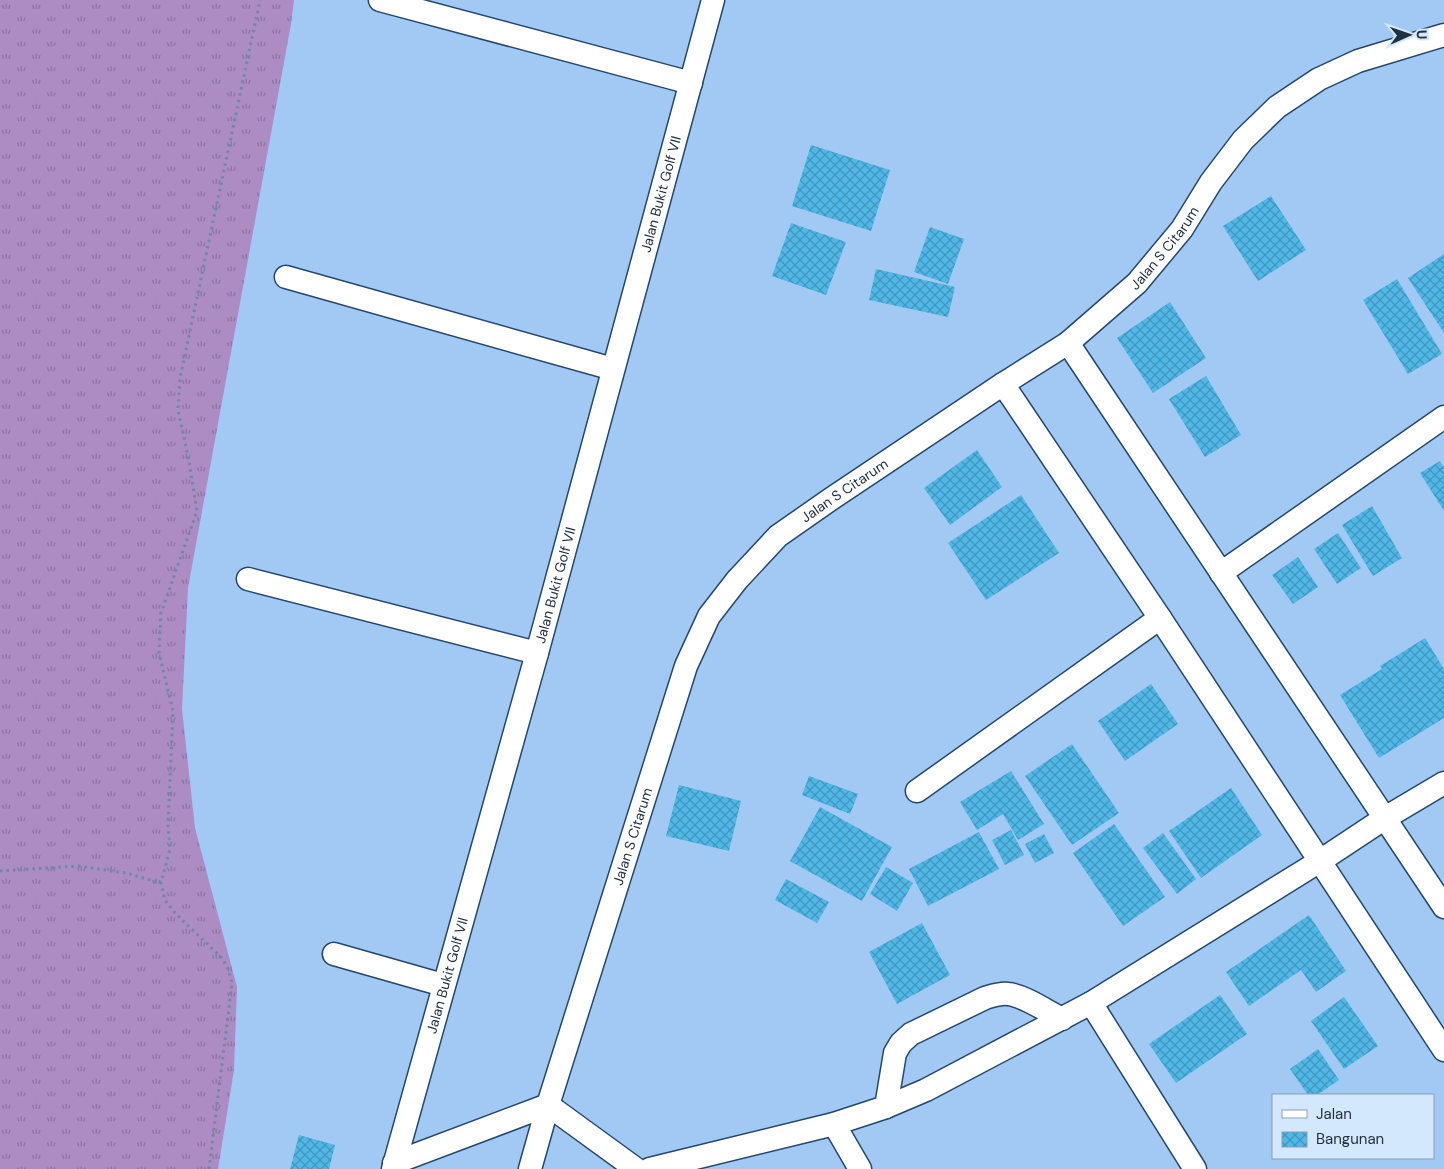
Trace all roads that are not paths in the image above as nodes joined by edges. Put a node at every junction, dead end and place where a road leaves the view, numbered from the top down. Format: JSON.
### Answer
{"nodes":[{"id":1,"x":380,"y":0,"type":"edge"},
{"id":2,"x":713,"y":0,"type":"edge"},
{"id":3,"x":1444,"y":35,"type":"edge"},
{"id":4,"x":691,"y":83,"type":"junction"},
{"id":5,"x":286,"y":277,"type":"dead end"},
{"id":6,"x":1068,"y":343,"type":"junction"},
{"id":7,"x":613,"y":369,"type":"junction"},
{"id":8,"x":1002,"y":384,"type":"junction"},
{"id":9,"x":1444,"y":417,"type":"edge"},
{"id":10,"x":1221,"y":573,"type":"junction"},
{"id":11,"x":248,"y":579,"type":"dead end"},
{"id":12,"x":1160,"y":618,"type":"junction"},
{"id":13,"x":537,"y":653,"type":"junction"},
{"id":14,"x":1444,"y":783,"type":"edge"},
{"id":15,"x":917,"y":791,"type":"dead end"},
{"id":16,"x":1385,"y":818,"type":"junction"},
{"id":17,"x":1320,"y":861,"type":"junction"},
{"id":18,"x":1444,"y":907,"type":"edge"},
{"id":19,"x":334,"y":954,"type":"dead end"},
{"id":20,"x":443,"y":985,"type":"junction"},
{"id":21,"x":1091,"y":1003,"type":"junction"},
{"id":22,"x":1062,"y":1019,"type":"junction"},
{"id":23,"x":1444,"y":1050,"type":"edge"},
{"id":24,"x":548,"y":1105,"type":"junction"},
{"id":25,"x":886,"y":1107,"type":"junction"},
{"id":26,"x":834,"y":1124,"type":"junction"},
{"id":27,"x":393,"y":1166,"type":"edge"},
{"id":28,"x":530,"y":1169,"type":"edge"},
{"id":29,"x":636,"y":1169,"type":"edge"},
{"id":30,"x":650,"y":1169,"type":"edge"},
{"id":31,"x":860,"y":1169,"type":"edge"},
{"id":32,"x":1195,"y":1169,"type":"edge"}],
"edges":[{"from":1,"to":4,"type":"street"},
{"from":2,"to":4,"type":"street","name":"Jalan Bukit Golf VII"},
{"from":3,"to":6,"type":"street","name":"Jalan S Citarum"},
{"from":4,"to":7,"type":"street","name":"Jalan Bukit Golf VII"},
{"from":5,"to":7,"type":"street"},
{"from":6,"to":8,"type":"street","name":"Jalan S Citarum"},
{"from":6,"to":10,"type":"street"},
{"from":7,"to":13,"type":"street","name":"Jalan Bukit Golf VII"},
{"from":8,"to":12,"type":"street"},
{"from":8,"to":24,"type":"street","name":"Jalan S Citarum"},
{"from":9,"to":10,"type":"street"},
{"from":10,"to":16,"type":"street"},
{"from":11,"to":13,"type":"street"},
{"from":12,"to":15,"type":"street"},
{"from":12,"to":17,"type":"street"},
{"from":13,"to":20,"type":"street","name":"Jalan Bukit Golf VII"},
{"from":14,"to":16,"type":"street"},
{"from":16,"to":17,"type":"street"},
{"from":16,"to":18,"type":"street"},
{"from":17,"to":21,"type":"street"},
{"from":17,"to":23,"type":"street"},
{"from":19,"to":20,"type":"street"},
{"from":20,"to":27,"type":"street","name":"Jalan Bukit Golf VII"},
{"from":21,"to":22,"type":"street"},
{"from":21,"to":32,"type":"street"},
{"from":22,"to":25,"type":"street"},
{"from":22,"to":25,"type":"street"},
{"from":24,"to":27,"type":"street"},
{"from":24,"to":28,"type":"street","name":"Jalan S Citarum"},
{"from":24,"to":29,"type":"street"},
{"from":25,"to":26,"type":"street"},
{"from":26,"to":30,"type":"street"},
{"from":26,"to":31,"type":"street"}]}
